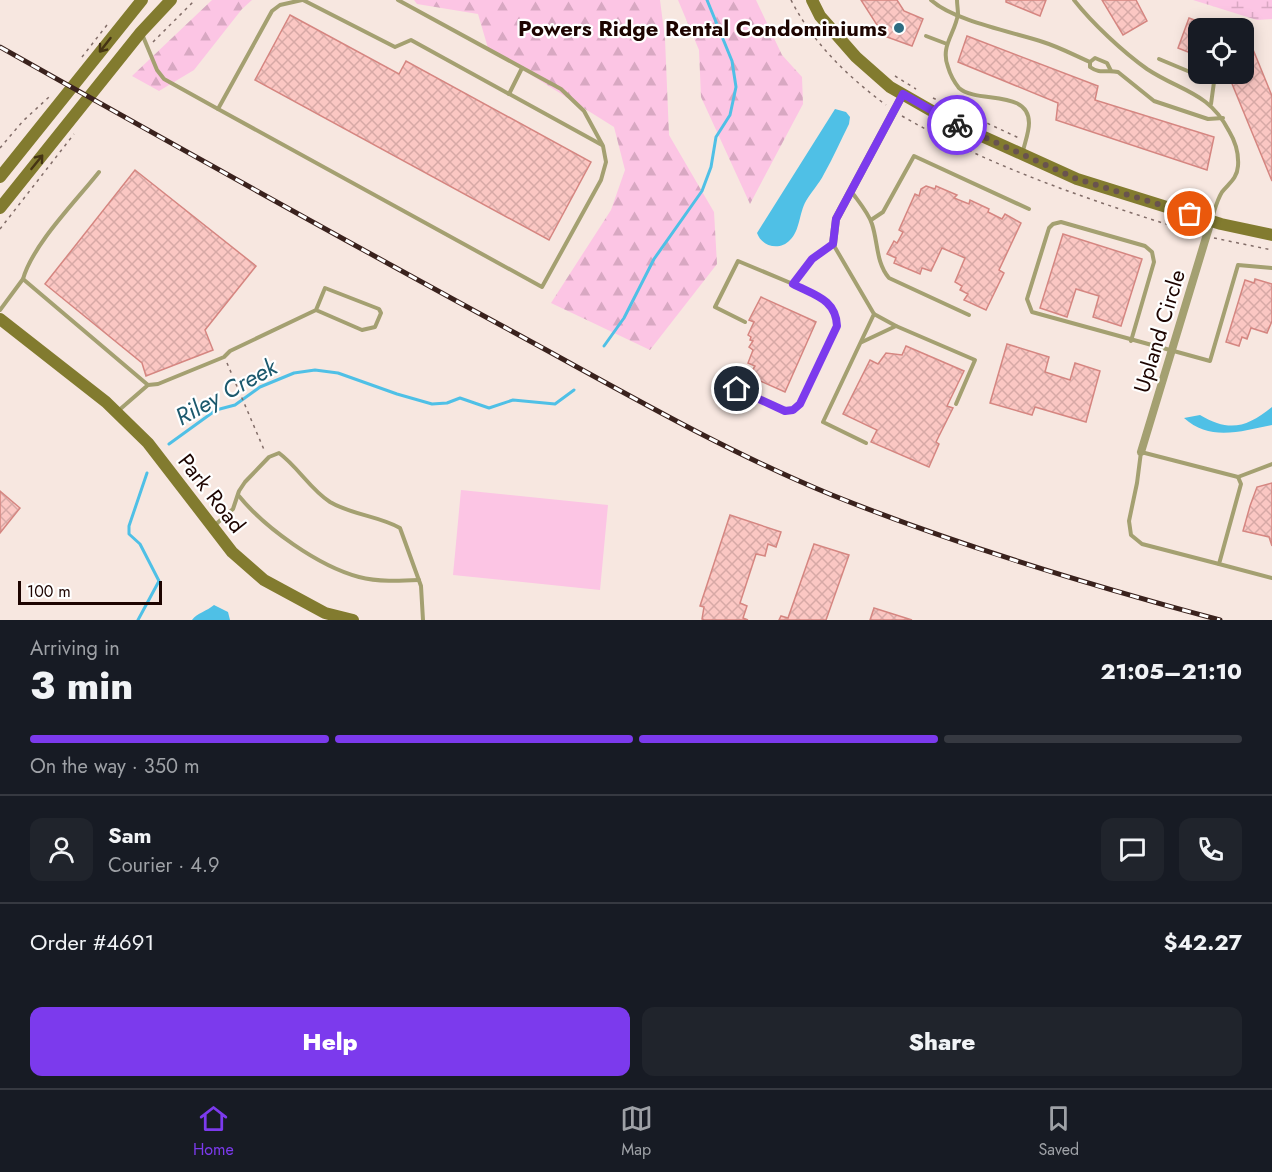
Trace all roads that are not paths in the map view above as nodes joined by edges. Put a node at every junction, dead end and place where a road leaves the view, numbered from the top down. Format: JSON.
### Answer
{"nodes":[{"id":1,"x":142,"y":0,"type":"edge"},
{"id":2,"x":171,"y":0,"type":"edge"},
{"id":3,"x":303,"y":0,"type":"edge"},
{"id":4,"x":398,"y":0,"type":"edge"},
{"id":5,"x":812,"y":0,"type":"edge"},
{"id":6,"x":931,"y":0,"type":"edge"},
{"id":7,"x":957,"y":0,"type":"edge"},
{"id":8,"x":1074,"y":0,"type":"edge"},
{"id":9,"x":958,"y":14,"type":"junction"},
{"id":10,"x":141,"y":32,"type":"junction"},
{"id":11,"x":926,"y":36,"type":"dead end"},
{"id":12,"x":947,"y":44,"type":"junction"},
{"id":13,"x":1159,"y":59,"type":"dead end"},
{"id":14,"x":1090,"y":62,"type":"junction"},
{"id":15,"x":522,"y":68,"type":"junction"},
{"id":16,"x":1111,"y":71,"type":"junction"},
{"id":17,"x":509,"y":94,"type":"junction"},
{"id":18,"x":903,"y":94,"type":"junction"},
{"id":19,"x":1211,"y":105,"type":"junction"},
{"id":20,"x":218,"y":109,"type":"junction"},
{"id":21,"x":1223,"y":118,"type":"junction"},
{"id":22,"x":603,"y":146,"type":"junction"},
{"id":23,"x":1022,"y":154,"type":"junction"},
{"id":24,"x":99,"y":172,"type":"dead end"},
{"id":25,"x":0,"y":177,"type":"edge"},
{"id":26,"x":851,"y":190,"type":"junction"},
{"id":27,"x":0,"y":208,"type":"edge"},
{"id":28,"x":1029,"y":209,"type":"dead end"},
{"id":29,"x":871,"y":220,"type":"junction"},
{"id":30,"x":1211,"y":221,"type":"junction"},
{"id":31,"x":1272,"y":235,"type":"edge"},
{"id":32,"x":833,"y":244,"type":"junction"},
{"id":33,"x":1272,"y":268,"type":"edge"},
{"id":34,"x":24,"y":279,"type":"junction"},
{"id":35,"x":793,"y":284,"type":"junction"},
{"id":36,"x":0,"y":310,"type":"edge"},
{"id":37,"x":315,"y":310,"type":"junction"},
{"id":38,"x":874,"y":314,"type":"junction"},
{"id":39,"x":969,"y":315,"type":"dead end"},
{"id":40,"x":0,"y":319,"type":"edge"},
{"id":41,"x":745,"y":321,"type":"dead end"},
{"id":42,"x":896,"y":326,"type":"junction"},
{"id":43,"x":1131,"y":341,"type":"junction"},
{"id":44,"x":861,"y":342,"type":"junction"},
{"id":45,"x":1172,"y":352,"type":"junction"},
{"id":46,"x":148,"y":384,"type":"junction"},
{"id":47,"x":737,"y":389,"type":"dead end"},
{"id":48,"x":956,"y":404,"type":"dead end"},
{"id":49,"x":117,"y":413,"type":"junction"},
{"id":50,"x":866,"y":443,"type":"dead end"},
{"id":51,"x":1141,"y":452,"type":"junction"},
{"id":52,"x":1272,"y":464,"type":"edge"},
{"id":53,"x":1238,"y":477,"type":"junction"},
{"id":54,"x":238,"y":495,"type":"junction"},
{"id":55,"x":212,"y":528,"type":"junction"},
{"id":56,"x":1219,"y":564,"type":"junction"},
{"id":57,"x":1272,"y":578,"type":"edge"},
{"id":58,"x":419,"y":580,"type":"junction"},
{"id":59,"x":353,"y":620,"type":"edge"},
{"id":60,"x":423,"y":620,"type":"edge"}],
"edges":[{"from":1,"to":25,"type":"street","one_way":true},
{"from":2,"to":10,"type":"street"},
{"from":3,"to":17,"type":"lane"},
{"from":3,"to":20,"type":"lane"},
{"from":4,"to":15,"type":"lane"},
{"from":5,"to":18,"type":"street"},
{"from":6,"to":9,"type":"lane"},
{"from":7,"to":9,"type":"lane"},
{"from":8,"to":19,"type":"lane"},
{"from":9,"to":12,"type":"lane"},
{"from":9,"to":14,"type":"lane"},
{"from":10,"to":20,"type":"lane"},
{"from":27,"to":10,"type":"street","one_way":true},
{"from":11,"to":12,"type":"lane"},
{"from":12,"to":23,"type":"lane"},
{"from":13,"to":19,"type":"lane"},
{"from":14,"to":16,"type":"lane"},
{"from":14,"to":16,"type":"lane"},
{"from":15,"to":17,"type":"lane"},
{"from":15,"to":22,"type":"lane"},
{"from":16,"to":21,"type":"lane"},
{"from":17,"to":22,"type":"lane"},
{"from":18,"to":23,"type":"street"},
{"from":18,"to":26,"type":"street"},
{"from":19,"to":21,"type":"lane"},
{"from":20,"to":22,"type":"lane"},
{"from":21,"to":30,"type":"lane"},
{"from":23,"to":30,"type":"street"},
{"from":24,"to":34,"type":"lane"},
{"from":26,"to":29,"type":"lane"},
{"from":26,"to":32,"type":"street"},
{"from":28,"to":29,"type":"lane"},
{"from":29,"to":39,"type":"lane"},
{"from":30,"to":31,"type":"street"},
{"from":30,"to":45,"type":"street","name":"Upland Circle"},
{"from":32,"to":35,"type":"lane"},
{"from":32,"to":38,"type":"lane"},
{"from":33,"to":45,"type":"lane"},
{"from":34,"to":36,"type":"lane"},
{"from":34,"to":46,"type":"lane"},
{"from":35,"to":41,"type":"lane"},
{"from":35,"to":47,"type":"lane"},
{"from":37,"to":37,"type":"lane"},
{"from":37,"to":46,"type":"lane"},
{"from":38,"to":42,"type":"lane"},
{"from":38,"to":44,"type":"lane"},
{"from":40,"to":49,"type":"street","name":"Park Road"},
{"from":42,"to":44,"type":"lane"},
{"from":42,"to":48,"type":"lane"},
{"from":43,"to":43,"type":"lane"},
{"from":43,"to":45,"type":"lane"},
{"from":44,"to":50,"type":"lane"},
{"from":45,"to":51,"type":"street","name":"Upland Circle"},
{"from":46,"to":49,"type":"lane"},
{"from":49,"to":55,"type":"street","name":"Park Road"},
{"from":51,"to":53,"type":"lane"},
{"from":51,"to":56,"type":"lane"},
{"from":52,"to":53,"type":"lane"},
{"from":53,"to":56,"type":"lane"},
{"from":54,"to":55,"type":"lane"},
{"from":54,"to":58,"type":"lane"},
{"from":54,"to":58,"type":"lane"},
{"from":55,"to":59,"type":"street","name":"Park Road"},
{"from":56,"to":57,"type":"lane"},
{"from":58,"to":60,"type":"lane"}]}
